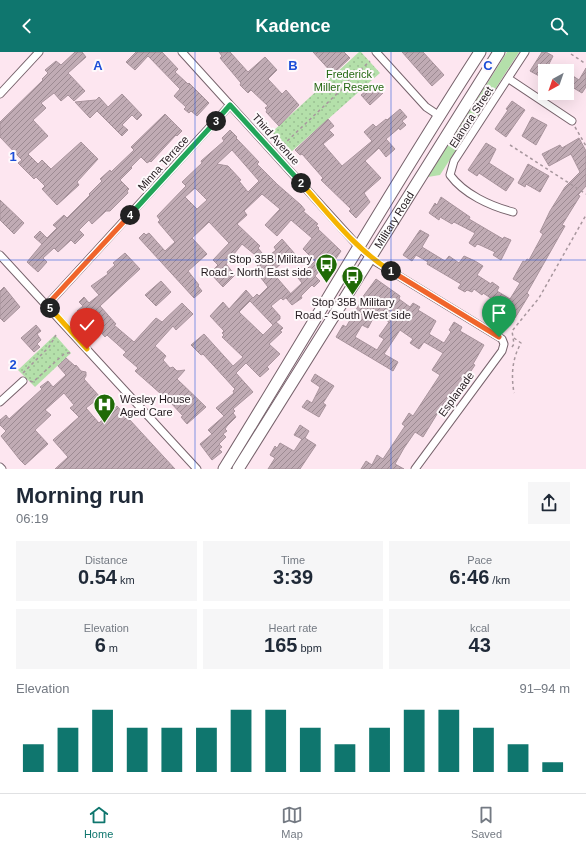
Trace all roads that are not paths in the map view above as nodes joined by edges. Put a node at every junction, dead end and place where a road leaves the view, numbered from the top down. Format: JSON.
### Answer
{"nodes":[{"id":1,"x":39,"y":52,"type":"edge"},
{"id":2,"x":182,"y":52,"type":"edge"},
{"id":3,"x":376,"y":52,"type":"edge"},
{"id":4,"x":480,"y":52,"type":"edge"},
{"id":5,"x":499,"y":52,"type":"edge"},
{"id":6,"x":526,"y":52,"type":"edge"},
{"id":7,"x":509,"y":79,"type":"junction"},
{"id":8,"x":0,"y":94,"type":"edge"},
{"id":9,"x":230,"y":105,"type":"junction"},
{"id":10,"x":438,"y":115,"type":"junction"},
{"id":11,"x":572,"y":121,"type":"road end"},
{"id":12,"x":513,"y":212,"type":"dead end"},
{"id":13,"x":358,"y":246,"type":"junction"},
{"id":14,"x":0,"y":255,"type":"edge"},
{"id":15,"x":370,"y":256,"type":"junction"},
{"id":16,"x":47,"y":305,"type":"junction"},
{"id":17,"x":494,"y":333,"type":"joint"},
{"id":18,"x":22,"y":381,"type":"road end"},
{"id":19,"x":0,"y":402,"type":"edge"},
{"id":20,"x":197,"y":469,"type":"edge"},
{"id":21,"x":224,"y":469,"type":"edge"},
{"id":22,"x":238,"y":469,"type":"edge"},
{"id":23,"x":415,"y":469,"type":"edge"}],
"edges":[{"from":1,"to":8,"type":"street"},
{"from":2,"to":9,"type":"street","name":"Third Avenue"},
{"from":3,"to":10,"type":"street"},
{"from":4,"to":10,"type":"main road","name":"Military Road"},
{"from":5,"to":15,"type":"main road","name":"Military Road"},
{"from":6,"to":7,"type":"street","name":"Elanora Street"},
{"from":7,"to":11,"type":"street"},
{"from":7,"to":12,"type":"street","name":"Elanora Street"},
{"from":9,"to":13,"type":"street","name":"Third Avenue"},
{"from":9,"to":16,"type":"street","name":"Minna Terrace"},
{"from":10,"to":13,"type":"main road","name":"Military Road"},
{"from":13,"to":15,"type":"street","name":"Third Avenue"},
{"from":13,"to":21,"type":"main road","name":"Military Road"},
{"from":14,"to":16,"type":"street"},
{"from":15,"to":17,"type":"street","name":"Third Avenue"},
{"from":15,"to":22,"type":"main road","name":"Military Road"},
{"from":16,"to":20,"type":"street"},
{"from":17,"to":23,"type":"street","name":"Esplanade"},
{"from":18,"to":19,"type":"street"}]}
